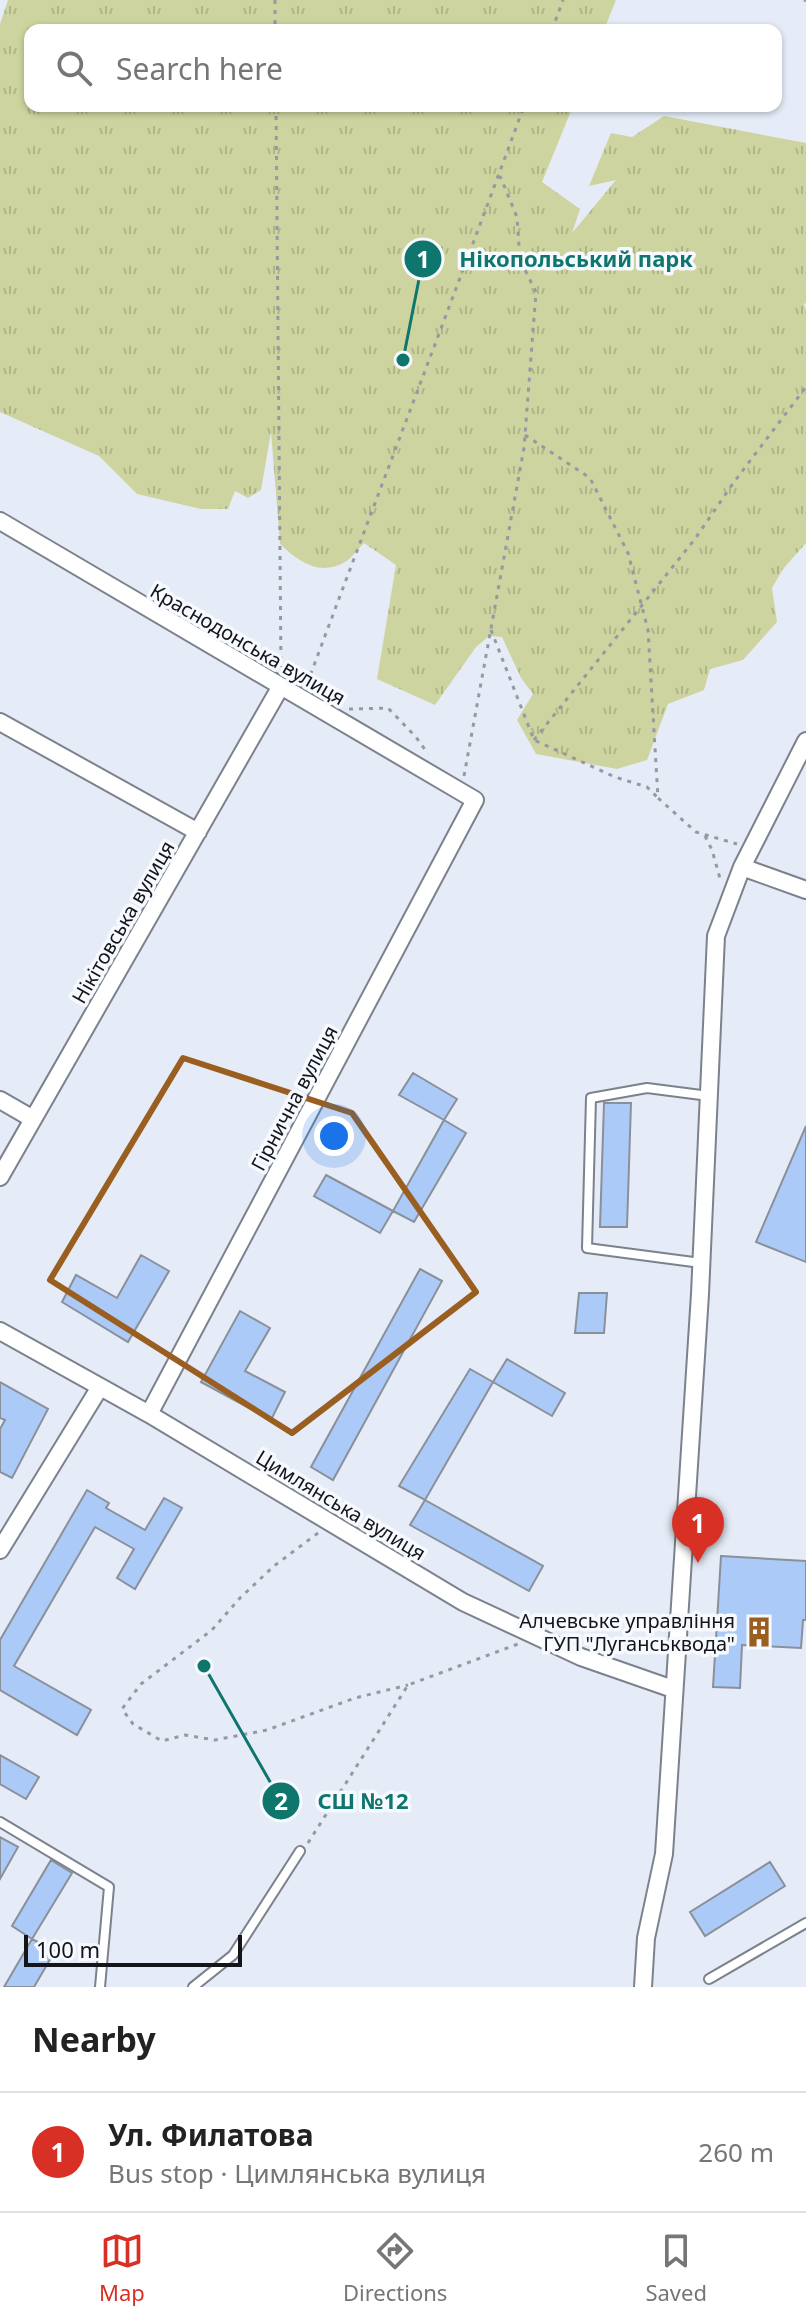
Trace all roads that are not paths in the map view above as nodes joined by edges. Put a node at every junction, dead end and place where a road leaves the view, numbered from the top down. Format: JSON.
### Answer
{"nodes":[{"id":1,"x":0,"y":521,"type":"edge"},
{"id":2,"x":281,"y":686,"type":"junction"},
{"id":3,"x":0,"y":722,"type":"edge"},
{"id":4,"x":806,"y":741,"type":"edge"},
{"id":5,"x":468,"y":795,"type":"joint"},
{"id":6,"x":198,"y":832,"type":"junction"},
{"id":7,"x":742,"y":867,"type":"junction"},
{"id":8,"x":806,"y":890,"type":"edge"},
{"id":9,"x":709,"y":1096,"type":"junction"},
{"id":10,"x":0,"y":1100,"type":"edge"},
{"id":11,"x":33,"y":1119,"type":"junction"},
{"id":12,"x":0,"y":1177,"type":"edge"},
{"id":13,"x":701,"y":1263,"type":"junction"},
{"id":14,"x":0,"y":1331,"type":"edge"},
{"id":15,"x":100,"y":1387,"type":"junction"},
{"id":16,"x":149,"y":1414,"type":"junction"},
{"id":17,"x":0,"y":1550,"type":"edge"},
{"id":18,"x":673,"y":1689,"type":"junction"},
{"id":19,"x":0,"y":1822,"type":"edge"},
{"id":20,"x":300,"y":1851,"type":"road end"},
{"id":21,"x":806,"y":1923,"type":"edge"},
{"id":22,"x":709,"y":1979,"type":"dead end"},
{"id":23,"x":100,"y":1987,"type":"edge"},
{"id":24,"x":193,"y":1987,"type":"edge"},
{"id":25,"x":643,"y":1987,"type":"edge"}],
"edges":[{"from":1,"to":2,"type":"street","name":"Краснодонська вулиця"},
{"from":2,"to":5,"type":"street","name":"Краснодонська вулиця"},
{"from":2,"to":6,"type":"street","name":"Нікітовська вулиця"},
{"from":3,"to":6,"type":"street"},
{"from":4,"to":7,"type":"street"},
{"from":5,"to":16,"type":"street","name":"Гірнична вулиця"},
{"from":6,"to":11,"type":"street","name":"Нікітовська вулиця"},
{"from":7,"to":8,"type":"street"},
{"from":7,"to":9,"type":"street"},
{"from":9,"to":13,"type":"street"},
{"from":9,"to":13,"type":"lane"},
{"from":10,"to":11,"type":"street"},
{"from":11,"to":12,"type":"street","name":"Нікітовська вулиця"},
{"from":13,"to":18,"type":"street"},
{"from":14,"to":15,"type":"street","name":"Цимлянська вулиця"},
{"from":15,"to":16,"type":"street","name":"Цимлянська вулиця"},
{"from":15,"to":17,"type":"street"},
{"from":16,"to":18,"type":"street","name":"Цимлянська вулиця"},
{"from":18,"to":25,"type":"street"},
{"from":19,"to":23,"type":"lane"},
{"from":20,"to":24,"type":"lane"},
{"from":21,"to":22,"type":"lane"}]}
